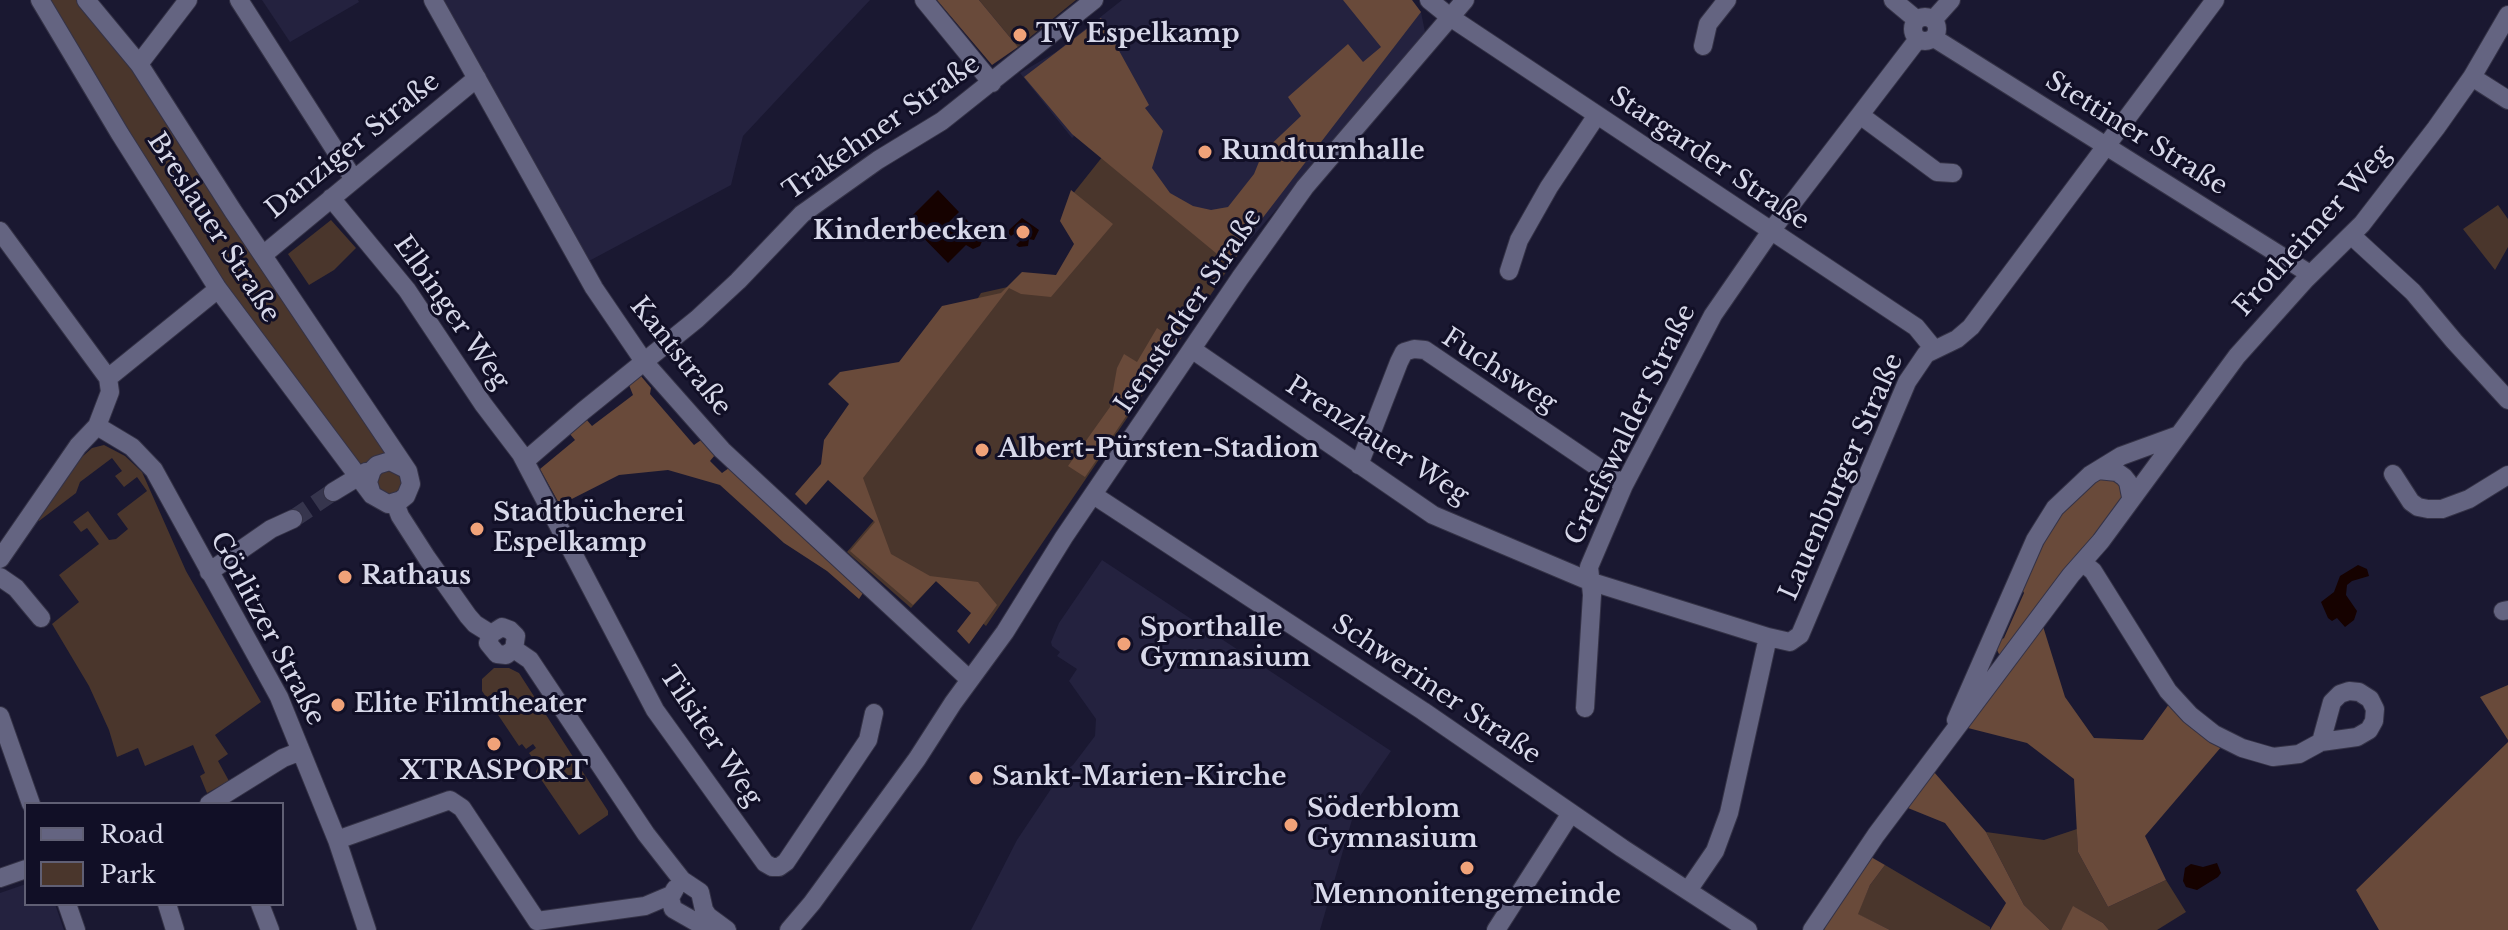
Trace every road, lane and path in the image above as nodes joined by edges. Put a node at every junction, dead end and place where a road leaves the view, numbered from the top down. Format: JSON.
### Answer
{"nodes":[{"id":1,"x":40,"y":0,"type":"edge"},
{"id":2,"x":86,"y":0,"type":"edge"},
{"id":3,"x":188,"y":0,"type":"edge"},
{"id":4,"x":239,"y":0,"type":"edge"},
{"id":5,"x":433,"y":0,"type":"edge"},
{"id":6,"x":924,"y":0,"type":"edge"},
{"id":7,"x":1094,"y":0,"type":"edge"},
{"id":8,"x":1429,"y":0,"type":"edge"},
{"id":9,"x":1465,"y":0,"type":"edge"},
{"id":10,"x":1727,"y":0,"type":"edge"},
{"id":11,"x":1893,"y":0,"type":"edge"},
{"id":12,"x":1951,"y":0,"type":"edge"},
{"id":13,"x":2215,"y":0,"type":"edge"},
{"id":14,"x":2508,"y":15,"type":"edge"},
{"id":15,"x":1450,"y":17,"type":"junction"},
{"id":16,"x":1925,"y":29,"type":"junction"},
{"id":17,"x":1703,"y":46,"type":"dead end"},
{"id":18,"x":139,"y":64,"type":"junction"},
{"id":19,"x":2472,"y":77,"type":"junction"},
{"id":20,"x":477,"y":78,"type":"junction"},
{"id":21,"x":992,"y":83,"type":"junction"},
{"id":22,"x":2508,"y":100,"type":"edge"},
{"id":23,"x":1597,"y":115,"type":"junction"},
{"id":24,"x":1860,"y":115,"type":"junction"},
{"id":25,"x":2106,"y":145,"type":"junction"},
{"id":26,"x":1953,"y":173,"type":"dead end"},
{"id":27,"x":353,"y":178,"type":"junction"},
{"id":28,"x":331,"y":198,"type":"junction"},
{"id":29,"x":0,"y":231,"type":"edge"},
{"id":30,"x":1771,"y":231,"type":"junction"},
{"id":31,"x":2351,"y":235,"type":"junction"},
{"id":32,"x":263,"y":255,"type":"junction"},
{"id":33,"x":1509,"y":271,"type":"dead end"},
{"id":34,"x":2310,"y":274,"type":"junction"},
{"id":35,"x":218,"y":289,"type":"junction"},
{"id":36,"x":1934,"y":349,"type":"junction"},
{"id":37,"x":1193,"y":350,"type":"junction"},
{"id":38,"x":645,"y":363,"type":"junction"},
{"id":39,"x":108,"y":378,"type":"junction"},
{"id":40,"x":2508,"y":400,"type":"edge"},
{"id":41,"x":97,"y":426,"type":"junction"},
{"id":42,"x":2176,"y":436,"type":"junction"},
{"id":43,"x":525,"y":461,"type":"junction"},
{"id":44,"x":1359,"y":465,"type":"junction"},
{"id":45,"x":2098,"y":470,"type":"junction"},
{"id":46,"x":408,"y":471,"type":"junction"},
{"id":47,"x":364,"y":473,"type":"junction"},
{"id":48,"x":2393,"y":474,"type":"dead end"},
{"id":49,"x":2508,"y":475,"type":"edge"},
{"id":50,"x":1624,"y":485,"type":"junction"},
{"id":51,"x":333,"y":492,"type":"tunnel mouth"},
{"id":52,"x":1095,"y":496,"type":"junction"},
{"id":53,"x":2131,"y":497,"type":"junction"},
{"id":54,"x":395,"y":503,"type":"junction"},
{"id":55,"x":293,"y":519,"type":"tunnel mouth"},
{"id":56,"x":0,"y":559,"type":"edge"},
{"id":57,"x":2083,"y":563,"type":"junction"},
{"id":58,"x":209,"y":572,"type":"junction"},
{"id":59,"x":0,"y":577,"type":"edge"},
{"id":60,"x":1589,"y":581,"type":"junction"},
{"id":61,"x":41,"y":618,"type":"dead end"},
{"id":62,"x":1768,"y":637,"type":"junction"},
{"id":63,"x":1988,"y":647,"type":"junction"},
{"id":64,"x":2010,"y":659,"type":"junction"},
{"id":65,"x":970,"y":680,"type":"junction"},
{"id":66,"x":1585,"y":708,"type":"dead end"},
{"id":67,"x":874,"y":713,"type":"dead end"},
{"id":68,"x":1,"y":724,"type":"edge"},
{"id":69,"x":1952,"y":734,"type":"junction"},
{"id":70,"x":2321,"y":742,"type":"dead end"},
{"id":71,"x":301,"y":751,"type":"junction"},
{"id":72,"x":30,"y":802,"type":"edge"},
{"id":73,"x":215,"y":802,"type":"edge"},
{"id":74,"x":1571,"y":813,"type":"junction"},
{"id":75,"x":337,"y":840,"type":"junction"},
{"id":76,"x":24,"y":870,"type":"edge"},
{"id":77,"x":0,"y":878,"type":"edge"},
{"id":78,"x":1689,"y":889,"type":"junction"},
{"id":79,"x":683,"y":900,"type":"junction"},
{"id":80,"x":812,"y":903,"type":"junction"},
{"id":81,"x":68,"y":906,"type":"edge"},
{"id":82,"x":168,"y":906,"type":"edge"},
{"id":83,"x":261,"y":906,"type":"edge"},
{"id":84,"x":76,"y":930,"type":"edge"},
{"id":85,"x":175,"y":930,"type":"edge"},
{"id":86,"x":270,"y":930,"type":"edge"},
{"id":87,"x":367,"y":930,"type":"edge"},
{"id":88,"x":710,"y":930,"type":"edge"},
{"id":89,"x":727,"y":930,"type":"edge"},
{"id":90,"x":789,"y":930,"type":"edge"},
{"id":91,"x":800,"y":930,"type":"edge"},
{"id":92,"x":1496,"y":930,"type":"edge"},
{"id":93,"x":1748,"y":930,"type":"edge"},
{"id":94,"x":1812,"y":930,"type":"edge"}],
"edges":[{"from":1,"to":35,"type":"street","name":"Breslauer Straße"},
{"from":2,"to":18,"type":"street","name":"Breslauer Straße"},
{"from":3,"to":18,"type":"street"},
{"from":4,"to":27,"type":"street"},
{"from":5,"to":20,"type":"street","name":"Kantstraße"},
{"from":6,"to":21,"type":"street"},
{"from":7,"to":21,"type":"street","name":"Trakehner Straße"},
{"from":8,"to":15,"type":"street"},
{"from":9,"to":15,"type":"street","name":"Isenstedter Straße"},
{"from":10,"to":17,"type":"street"},
{"from":11,"to":16,"type":"street","name":"Stettiner Straße"},
{"from":12,"to":16,"type":"street","name":"Greifswalder Straße"},
{"from":13,"to":25,"type":"street","name":"Lauenburger Straße"},
{"from":14,"to":19,"type":"street","name":"Frotheimer Weg"},
{"from":15,"to":23,"type":"street","name":"Stargarder Straße"},
{"from":15,"to":37,"type":"street","name":"Isenstedter Straße"},
{"from":16,"to":24,"type":"street","name":"Greifswalder Straße"},
{"from":16,"to":25,"type":"street","name":"Stettiner Straße"},
{"from":18,"to":32,"type":"street","name":"Breslauer Straße"},
{"from":19,"to":22,"type":"street"},
{"from":19,"to":31,"type":"street","name":"Frotheimer Weg"},
{"from":20,"to":27,"type":"street","name":"Danziger Straße"},
{"from":20,"to":38,"type":"street","name":"Kantstraße"},
{"from":21,"to":38,"type":"street","name":"Trakehner Straße"},
{"from":23,"to":30,"type":"street","name":"Stargarder Straße"},
{"from":23,"to":33,"type":"street"},
{"from":24,"to":26,"type":"street"},
{"from":24,"to":30,"type":"street","name":"Greifswalder Straße"},
{"from":25,"to":34,"type":"street","name":"Stettiner Straße"},
{"from":25,"to":36,"type":"street","name":"Lauenburger Straße"},
{"from":27,"to":28,"type":"street","name":"Danziger Straße"},
{"from":28,"to":32,"type":"street","name":"Danziger Straße"},
{"from":28,"to":43,"type":"street","name":"Elbinger Weg"},
{"from":29,"to":39,"type":"street"},
{"from":30,"to":36,"type":"street","name":"Stargarder Straße"},
{"from":30,"to":50,"type":"street","name":"Greifswalder Straße"},
{"from":31,"to":34,"type":"street","name":"Frotheimer Weg"},
{"from":31,"to":40,"type":"street"},
{"from":32,"to":46,"type":"street","name":"Breslauer Straße"},
{"from":34,"to":42,"type":"street","name":"Frotheimer Weg"},
{"from":35,"to":39,"type":"street"},
{"from":35,"to":47,"type":"street","name":"Breslauer Straße"},
{"from":36,"to":62,"type":"street","name":"Lauenburger Straße"},
{"from":37,"to":44,"type":"street","name":"Prenzlauer Weg"},
{"from":37,"to":52,"type":"street","name":"Isenstedter Straße"},
{"from":38,"to":43,"type":"street","name":"Trakehner Straße"},
{"from":38,"to":65,"type":"street","name":"Kantstraße"},
{"from":39,"to":41,"type":"street"},
{"from":41,"to":56,"type":"street"},
{"from":41,"to":58,"type":"street","name":"Görlitzer Straße"},
{"from":42,"to":45,"type":"street","name":"Frotheimer Weg"},
{"from":42,"to":53,"type":"street","name":"Frotheimer Weg"},
{"from":43,"to":67,"type":"street","name":"Tilsiter Weg"},
{"from":44,"to":50,"type":"street","name":"Fuchsweg"},
{"from":44,"to":60,"type":"street","name":"Prenzlauer Weg"},
{"from":45,"to":53,"type":"street"},
{"from":45,"to":63,"type":"street","name":"Frotheimer Weg"},
{"from":46,"to":47,"type":"street"},
{"from":46,"to":54,"type":"street"},
{"from":47,"to":51,"type":"street"},
{"from":47,"to":54,"type":"street"},
{"from":48,"to":49,"type":"street"},
{"from":50,"to":60,"type":"street","name":"Greifswalder Straße"},
{"from":52,"to":65,"type":"street","name":"Isenstedter Straße"},
{"from":52,"to":74,"type":"street","name":"Schweriner Straße"},
{"from":53,"to":57,"type":"street","name":"Frotheimer Weg"},
{"from":54,"to":79,"type":"street"},
{"from":55,"to":58,"type":"street"},
{"from":57,"to":64,"type":"street","name":"Frotheimer Weg"},
{"from":57,"to":70,"type":"street"},
{"from":58,"to":71,"type":"street","name":"Görlitzer Straße"},
{"from":59,"to":61,"type":"street"},
{"from":60,"to":62,"type":"street","name":"Prenzlauer Weg"},
{"from":60,"to":66,"type":"street","name":"Greifswalder Straße"},
{"from":62,"to":78,"type":"street"},
{"from":63,"to":64,"type":"street"},
{"from":63,"to":69,"type":"street","name":"Frotheimer Weg"},
{"from":64,"to":69,"type":"street","name":"Frotheimer Weg"},
{"from":65,"to":80,"type":"street","name":"Isenstedter Straße"},
{"from":68,"to":72,"type":"street"},
{"from":69,"to":94,"type":"street","name":"Frotheimer Weg"},
{"from":71,"to":73,"type":"street"},
{"from":71,"to":75,"type":"street","name":"Görlitzer Straße"},
{"from":74,"to":78,"type":"street","name":"Schweriner Straße"},
{"from":74,"to":92,"type":"street"},
{"from":75,"to":79,"type":"street"},
{"from":75,"to":87,"type":"street","name":"Görlitzer Straße"},
{"from":76,"to":77,"type":"street"},
{"from":78,"to":93,"type":"street","name":"Schweriner Straße"},
{"from":79,"to":88,"type":"street"},
{"from":79,"to":89,"type":"street"},
{"from":80,"to":90,"type":"street","name":"Isenstedter Straße"},
{"from":80,"to":91,"type":"street","name":"Isenstedter Straße"},
{"from":81,"to":84,"type":"street"},
{"from":82,"to":85,"type":"street"},
{"from":83,"to":86,"type":"street"}]}
